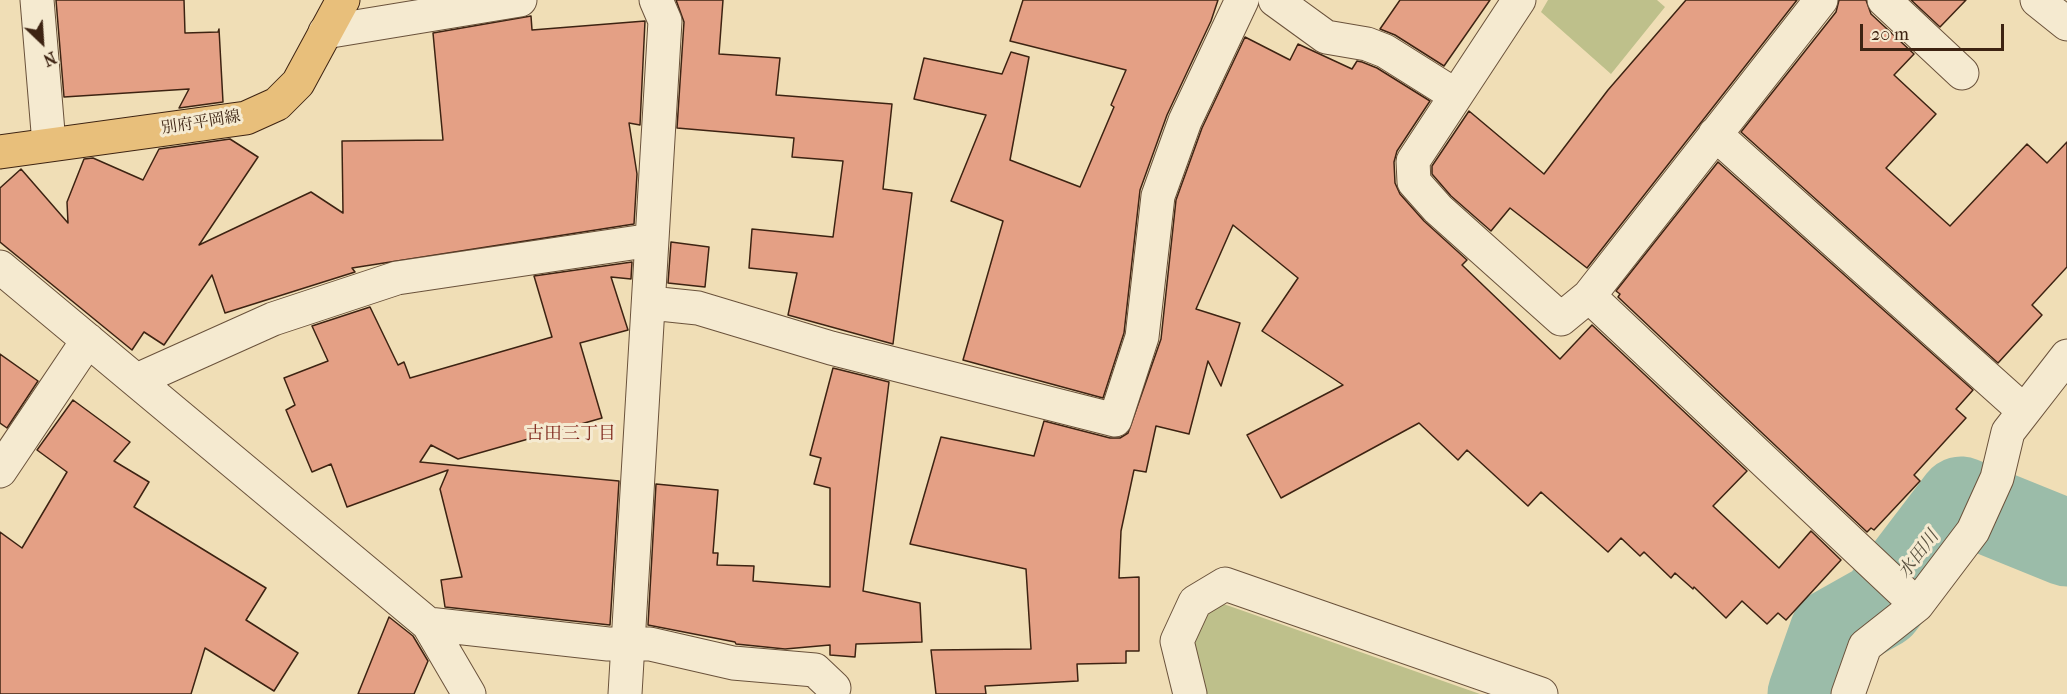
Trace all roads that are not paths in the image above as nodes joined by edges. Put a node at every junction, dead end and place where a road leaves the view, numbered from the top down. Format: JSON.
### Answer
{"nodes":[{"id":1,"x":37,"y":0,"type":"edge"},
{"id":2,"x":343,"y":0,"type":"edge"},
{"id":3,"x":520,"y":0,"type":"edge"},
{"id":4,"x":656,"y":0,"type":"edge"},
{"id":5,"x":1242,"y":0,"type":"edge"},
{"id":6,"x":1275,"y":0,"type":"edge"},
{"id":7,"x":1519,"y":0,"type":"edge"},
{"id":8,"x":1821,"y":0,"type":"edge"},
{"id":9,"x":1884,"y":0,"type":"edge"},
{"id":10,"x":2037,"y":0,"type":"edge"},
{"id":11,"x":2067,"y":24,"type":"edge"},
{"id":12,"x":325,"y":32,"type":"junction"},
{"id":13,"x":1962,"y":73,"type":"dead end"},
{"id":14,"x":1455,"y":94,"type":"junction"},
{"id":15,"x":1715,"y":134,"type":"junction"},
{"id":16,"x":49,"y":144,"type":"junction"},
{"id":17,"x":0,"y":152,"type":"edge"},
{"id":18,"x":652,"y":240,"type":"junction"},
{"id":19,"x":0,"y":267,"type":"edge"},
{"id":20,"x":1589,"y":296,"type":"junction"},
{"id":21,"x":650,"y":303,"type":"junction"},
{"id":22,"x":88,"y":340,"type":"junction"},
{"id":23,"x":2067,"y":356,"type":"edge"},
{"id":24,"x":136,"y":380,"type":"junction"},
{"id":25,"x":2024,"y":411,"type":"junction"},
{"id":26,"x":0,"y":471,"type":"edge"},
{"id":27,"x":1917,"y":605,"type":"junction"},
{"id":28,"x":428,"y":624,"type":"junction"},
{"id":29,"x":629,"y":645,"type":"junction"},
{"id":30,"x":834,"y":688,"type":"dead end"},
{"id":31,"x":470,"y":694,"type":"edge"},
{"id":32,"x":624,"y":694,"type":"edge"},
{"id":33,"x":1190,"y":694,"type":"edge"},
{"id":34,"x":1541,"y":694,"type":"edge"},
{"id":35,"x":1848,"y":694,"type":"edge"}],
"edges":[{"from":1,"to":16,"type":"street"},
{"from":2,"to":12,"type":"main road","name":"別府平岡線"},
{"from":3,"to":12,"type":"street"},
{"from":4,"to":18,"type":"street"},
{"from":5,"to":21,"type":"street"},
{"from":6,"to":14,"type":"street"},
{"from":7,"to":14,"type":"street"},
{"from":8,"to":15,"type":"street"},
{"from":9,"to":13,"type":"street"},
{"from":10,"to":11,"type":"street"},
{"from":12,"to":16,"type":"main road","name":"別府平岡線"},
{"from":14,"to":20,"type":"street"},
{"from":15,"to":20,"type":"street"},
{"from":15,"to":25,"type":"street"},
{"from":16,"to":17,"type":"main road","name":"別府平岡線"},
{"from":18,"to":21,"type":"street"},
{"from":18,"to":24,"type":"street"},
{"from":19,"to":22,"type":"street"},
{"from":20,"to":27,"type":"street"},
{"from":21,"to":29,"type":"street"},
{"from":22,"to":24,"type":"street"},
{"from":22,"to":26,"type":"street"},
{"from":23,"to":25,"type":"street"},
{"from":24,"to":28,"type":"street"},
{"from":25,"to":27,"type":"street"},
{"from":27,"to":35,"type":"street"},
{"from":28,"to":29,"type":"street"},
{"from":28,"to":31,"type":"street"},
{"from":29,"to":30,"type":"street"},
{"from":29,"to":32,"type":"street"},
{"from":33,"to":34,"type":"street"}]}
